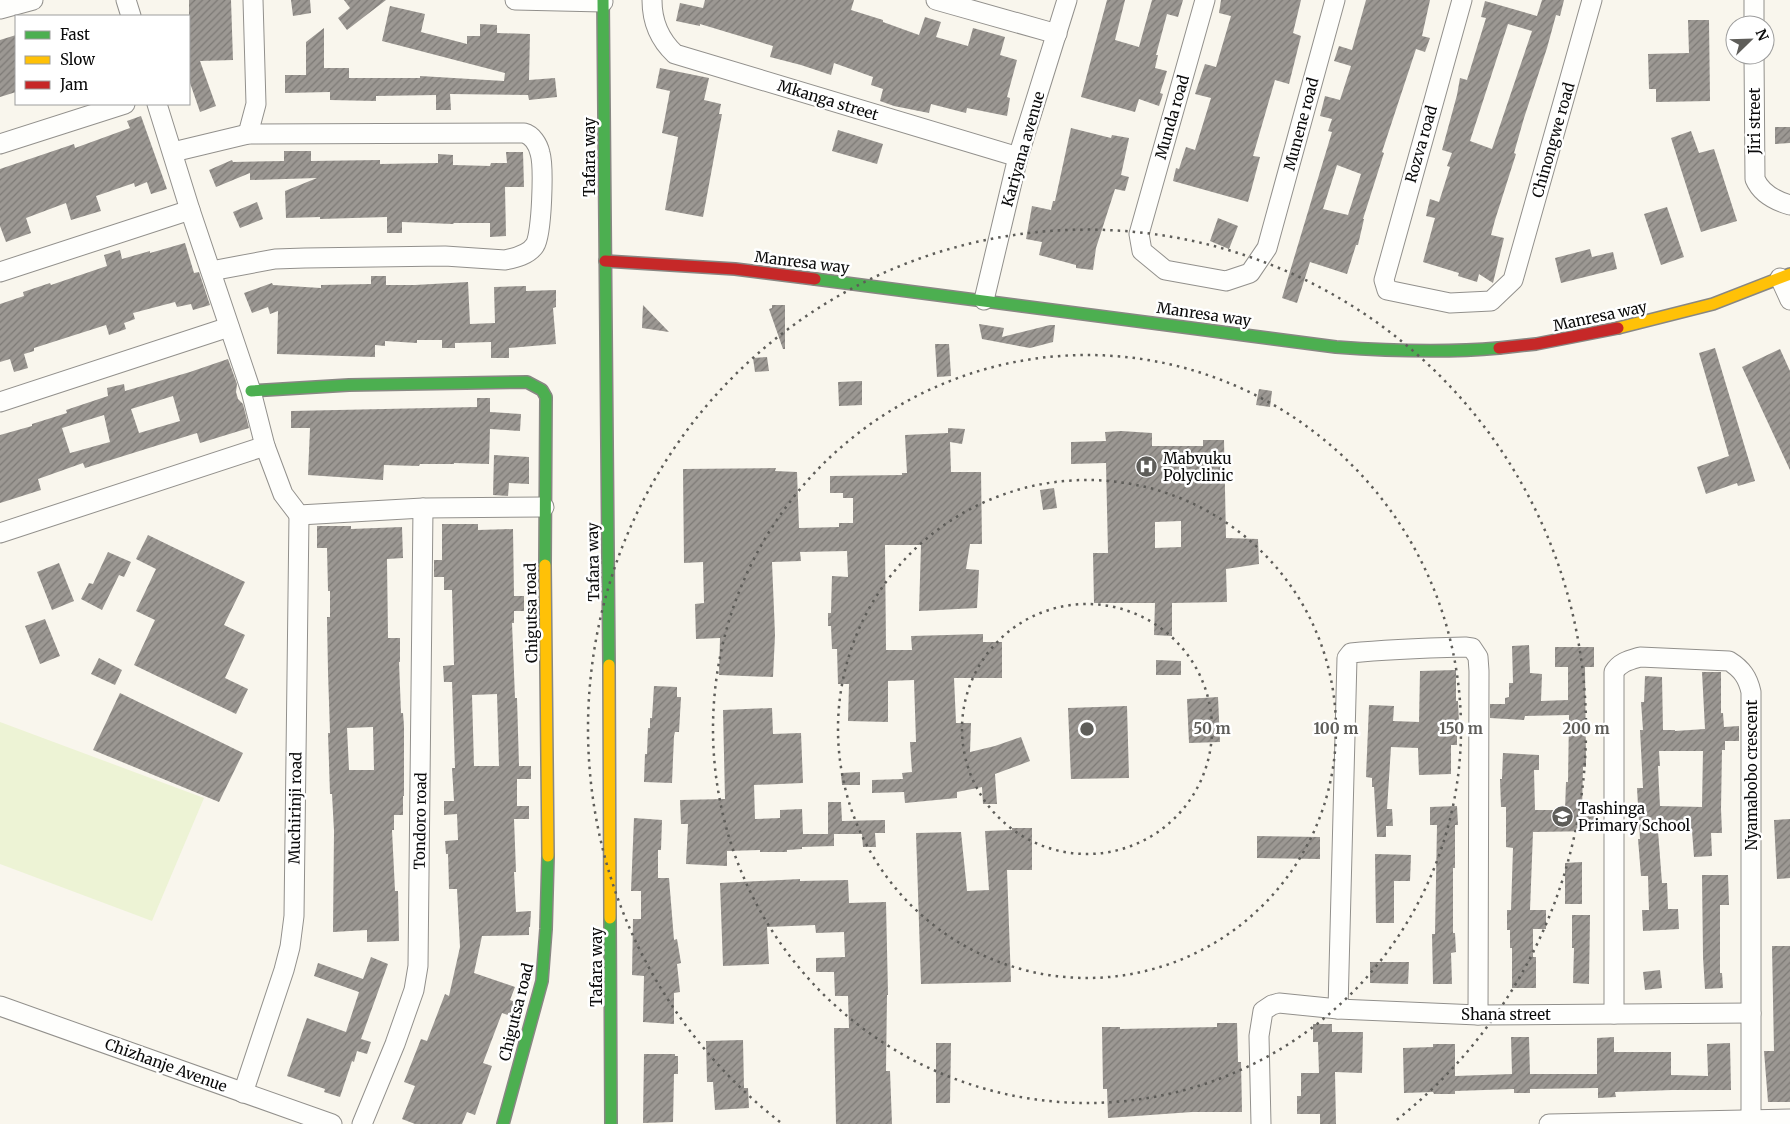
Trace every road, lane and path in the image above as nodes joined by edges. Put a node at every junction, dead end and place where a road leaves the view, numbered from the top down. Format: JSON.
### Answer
{"nodes":[{"id":1,"x":33,"y":0,"type":"edge"},
{"id":2,"x":126,"y":0,"type":"edge"},
{"id":3,"x":253,"y":0,"type":"edge"},
{"id":4,"x":515,"y":0,"type":"edge"},
{"id":5,"x":652,"y":0,"type":"edge"},
{"id":6,"x":936,"y":0,"type":"edge"},
{"id":7,"x":1067,"y":0,"type":"edge"},
{"id":8,"x":1205,"y":0,"type":"edge"},
{"id":9,"x":1335,"y":0,"type":"edge"},
{"id":10,"x":1462,"y":0,"type":"edge"},
{"id":11,"x":1592,"y":0,"type":"edge"},
{"id":12,"x":1754,"y":0,"type":"edge"},
{"id":13,"x":603,"y":1,"type":"edge"},
{"id":14,"x":0,"y":9,"type":"edge"},
{"id":15,"x":131,"y":15,"type":"edge"},
{"id":16,"x":1754,"y":15,"type":"edge"},
{"id":17,"x":1057,"y":34,"type":"junction"},
{"id":18,"x":1754,"y":65,"type":"edge"},
{"id":19,"x":122,"y":105,"type":"edge"},
{"id":20,"x":157,"y":105,"type":"edge"},
{"id":21,"x":248,"y":134,"type":"junction"},
{"id":22,"x":0,"y":144,"type":"edge"},
{"id":23,"x":173,"y":152,"type":"junction"},
{"id":24,"x":1018,"y":156,"type":"junction"},
{"id":25,"x":1790,"y":205,"type":"edge"},
{"id":26,"x":190,"y":210,"type":"junction"},
{"id":27,"x":1139,"y":234,"type":"joint"},
{"id":28,"x":605,"y":261,"type":"junction"},
{"id":29,"x":211,"y":271,"type":"junction"},
{"id":30,"x":0,"y":272,"type":"edge"},
{"id":31,"x":1785,"y":276,"type":"edge"},
{"id":32,"x":1513,"y":280,"type":"joint"},
{"id":33,"x":984,"y":300,"type":"junction"},
{"id":34,"x":1790,"y":300,"type":"edge"},
{"id":35,"x":229,"y":327,"type":"junction"},
{"id":36,"x":251,"y":391,"type":"junction"},
{"id":37,"x":0,"y":402,"type":"edge"},
{"id":38,"x":264,"y":446,"type":"junction"},
{"id":39,"x":423,"y":508,"type":"junction"},
{"id":40,"x":544,"y":508,"type":"junction"},
{"id":41,"x":299,"y":515,"type":"junction"},
{"id":42,"x":0,"y":533,"type":"edge"},
{"id":43,"x":0,"y":1006,"type":"edge"},
{"id":44,"x":1338,"y":1009,"type":"junction"},
{"id":45,"x":1751,"y":1013,"type":"junction"},
{"id":46,"x":1614,"y":1014,"type":"junction"},
{"id":47,"x":1478,"y":1015,"type":"junction"},
{"id":48,"x":242,"y":1093,"type":"junction"},
{"id":49,"x":1751,"y":1119,"type":"junction"},
{"id":50,"x":1790,"y":1119,"type":"edge"},
{"id":51,"x":332,"y":1124,"type":"edge"},
{"id":52,"x":362,"y":1124,"type":"edge"},
{"id":53,"x":503,"y":1124,"type":"edge"},
{"id":54,"x":611,"y":1124,"type":"edge"},
{"id":55,"x":1261,"y":1124,"type":"edge"},
{"id":56,"x":1549,"y":1124,"type":"edge"}],
"edges":[{"from":1,"to":14,"type":"street"},
{"from":2,"to":15,"type":"street"},
{"from":3,"to":21,"type":"street"},
{"from":4,"to":13,"type":"street"},
{"from":5,"to":24,"type":"street","name":"Mkanga street"},
{"from":6,"to":17,"type":"street"},
{"from":7,"to":17,"type":"street","name":"Kariyana avenue"},
{"from":8,"to":27,"type":"street","name":"Munda road"},
{"from":9,"to":27,"type":"street","name":"Munene road"},
{"from":10,"to":32,"type":"street","name":"Rozva road"},
{"from":11,"to":32,"type":"street","name":"Chinongwe road"},
{"from":12,"to":16,"type":"street"},
{"from":13,"to":28,"type":"street","name":"Tafara way"},
{"from":17,"to":24,"type":"street","name":"Kariyana avenue"},
{"from":18,"to":25,"type":"street","name":"Jiri street"},
{"from":19,"to":22,"type":"street"},
{"from":20,"to":23,"type":"street"},
{"from":21,"to":23,"type":"street"},
{"from":21,"to":29,"type":"street"},
{"from":23,"to":26,"type":"street"},
{"from":24,"to":33,"type":"street","name":"Kariyana avenue"},
{"from":26,"to":29,"type":"street"},
{"from":26,"to":30,"type":"street"},
{"from":28,"to":33,"type":"street","name":"Manresa way"},
{"from":28,"to":54,"type":"street","name":"Tafara way"},
{"from":29,"to":35,"type":"street"},
{"from":31,"to":33,"type":"street","name":"Manresa way"},
{"from":31,"to":34,"type":"street"},
{"from":35,"to":36,"type":"street"},
{"from":35,"to":37,"type":"street"},
{"from":36,"to":38,"type":"street"},
{"from":36,"to":40,"type":"street","name":"Chigutsa road"},
{"from":38,"to":41,"type":"street"},
{"from":38,"to":42,"type":"street"},
{"from":39,"to":40,"type":"street"},
{"from":39,"to":41,"type":"street"},
{"from":39,"to":52,"type":"street","name":"Tondoro road"},
{"from":40,"to":53,"type":"street","name":"Chigutsa road"},
{"from":41,"to":48,"type":"street","name":"Muchirinji road"},
{"from":43,"to":48,"type":"street","name":"Chizhanje Avenue"},
{"from":44,"to":47,"type":"street","name":"Shana street"},
{"from":44,"to":47,"type":"street"},
{"from":44,"to":55,"type":"street","name":"Shana street"},
{"from":45,"to":46,"type":"street","name":"Shana street"},
{"from":45,"to":46,"type":"street","name":"Nyamabobo crescent"},
{"from":45,"to":49,"type":"street","name":"Nyamabobo crescent"},
{"from":46,"to":47,"type":"street","name":"Shana street"},
{"from":48,"to":51,"type":"street","name":"Chizhanje Avenue"},
{"from":49,"to":50,"type":"street"},
{"from":49,"to":56,"type":"street"}]}
